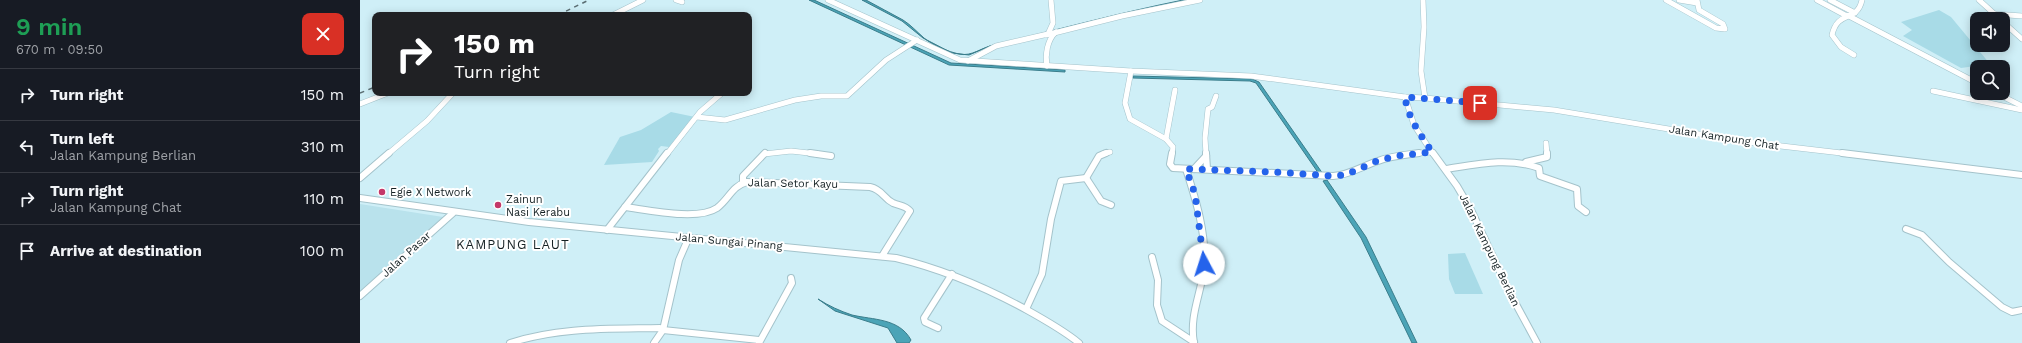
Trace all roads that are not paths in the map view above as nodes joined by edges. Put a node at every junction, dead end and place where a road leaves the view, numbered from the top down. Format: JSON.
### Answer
{"nodes":[{"id":1,"x":643,"y":0,"type":"edge"},
{"id":2,"x":676,"y":0,"type":"edge"},
{"id":3,"x":828,"y":0,"type":"edge"},
{"id":4,"x":1051,"y":0,"type":"edge"},
{"id":5,"x":1200,"y":0,"type":"edge"},
{"id":6,"x":1423,"y":0,"type":"edge"},
{"id":7,"x":1666,"y":0,"type":"edge"},
{"id":8,"x":1680,"y":0,"type":"edge"},
{"id":9,"x":1817,"y":0,"type":"edge"},
{"id":10,"x":1830,"y":0,"type":"edge"},
{"id":11,"x":1862,"y":0,"type":"edge"},
{"id":12,"x":1979,"y":0,"type":"edge"},
{"id":13,"x":682,"y":2,"type":"dead end"},
{"id":14,"x":1697,"y":2,"type":"edge"},
{"id":15,"x":619,"y":12,"type":"edge"},
{"id":16,"x":1992,"y":12,"type":"edge"},
{"id":17,"x":1852,"y":15,"type":"junction"},
{"id":18,"x":2010,"y":15,"type":"edge"},
{"id":19,"x":2022,"y":16,"type":"edge"},
{"id":20,"x":2010,"y":28,"type":"edge"},
{"id":21,"x":1050,"y":33,"type":"junction"},
{"id":22,"x":2022,"y":39,"type":"edge"},
{"id":23,"x":917,"y":40,"type":"junction"},
{"id":24,"x":1854,"y":55,"type":"dead end"},
{"id":25,"x":968,"y":61,"type":"junction"},
{"id":26,"x":1047,"y":66,"type":"junction"},
{"id":27,"x":1131,"y":71,"type":"junction"},
{"id":28,"x":1970,"y":79,"type":"edge"},
{"id":29,"x":1175,"y":90,"type":"dead end"},
{"id":30,"x":1933,"y":91,"type":"dead end"},
{"id":31,"x":380,"y":96,"type":"edge"},
{"id":32,"x":450,"y":96,"type":"edge"},
{"id":33,"x":718,"y":96,"type":"edge"},
{"id":34,"x":1216,"y":96,"type":"dead end"},
{"id":35,"x":1405,"y":97,"type":"junction"},
{"id":36,"x":1425,"y":98,"type":"junction"},
{"id":37,"x":2010,"y":100,"type":"edge"},
{"id":38,"x":360,"y":104,"type":"edge"},
{"id":39,"x":2022,"y":106,"type":"edge"},
{"id":40,"x":2022,"y":110,"type":"edge"},
{"id":41,"x":697,"y":117,"type":"junction"},
{"id":42,"x":1166,"y":139,"type":"junction"},
{"id":43,"x":1546,"y":143,"type":"dead end"},
{"id":44,"x":1110,"y":152,"type":"dead end"},
{"id":45,"x":1432,"y":152,"type":"junction"},
{"id":46,"x":831,"y":156,"type":"dead end"},
{"id":47,"x":1206,"y":156,"type":"junction"},
{"id":48,"x":1523,"y":163,"type":"junction"},
{"id":49,"x":1186,"y":169,"type":"junction"},
{"id":50,"x":1194,"y":169,"type":"junction"},
{"id":51,"x":1207,"y":169,"type":"junction"},
{"id":52,"x":1446,"y":170,"type":"junction"},
{"id":53,"x":2022,"y":175,"type":"edge"},
{"id":54,"x":360,"y":178,"type":"edge"},
{"id":55,"x":1086,"y":178,"type":"junction"},
{"id":56,"x":743,"y":182,"type":"junction"},
{"id":57,"x":360,"y":198,"type":"edge"},
{"id":58,"x":1111,"y":205,"type":"dead end"},
{"id":59,"x":625,"y":207,"type":"junction"},
{"id":60,"x":1586,"y":212,"type":"dead end"},
{"id":61,"x":453,"y":213,"type":"junction"},
{"id":62,"x":1906,"y":228,"type":"dead end"},
{"id":63,"x":607,"y":230,"type":"junction"},
{"id":64,"x":689,"y":237,"type":"junction"},
{"id":65,"x":882,"y":256,"type":"junction"},
{"id":66,"x":1152,"y":256,"type":"dead end"},
{"id":67,"x":952,"y":274,"type":"junction"},
{"id":68,"x":791,"y":278,"type":"dead end"},
{"id":69,"x":360,"y":296,"type":"edge"},
{"id":70,"x":1026,"y":309,"type":"junction"},
{"id":71,"x":2022,"y":310,"type":"edge"},
{"id":72,"x":938,"y":328,"type":"dead end"},
{"id":73,"x":663,"y":330,"type":"junction"},
{"id":74,"x":759,"y":342,"type":"edge"},
{"id":75,"x":510,"y":343,"type":"edge"},
{"id":76,"x":654,"y":343,"type":"edge"},
{"id":77,"x":1078,"y":343,"type":"edge"},
{"id":78,"x":1194,"y":343,"type":"edge"},
{"id":79,"x":1537,"y":343,"type":"edge"}],
"edges":[{"from":1,"to":15,"type":"street"},
{"from":2,"to":13,"type":"street"},
{"from":3,"to":23,"type":"street"},
{"from":4,"to":21,"type":"street"},
{"from":5,"to":21,"type":"street"},
{"from":6,"to":36,"type":"street"},
{"from":7,"to":14,"type":"street"},
{"from":8,"to":14,"type":"street"},
{"from":9,"to":17,"type":"street"},
{"from":10,"to":17,"type":"street"},
{"from":11,"to":17,"type":"street"},
{"from":12,"to":16,"type":"street"},
{"from":17,"to":24,"type":"street"},
{"from":17,"to":28,"type":"street"},
{"from":18,"to":19,"type":"street"},
{"from":20,"to":22,"type":"street"},
{"from":21,"to":25,"type":"street"},
{"from":21,"to":26,"type":"street"},
{"from":23,"to":25,"type":"street"},
{"from":23,"to":41,"type":"street"},
{"from":25,"to":26,"type":"street"},
{"from":26,"to":27,"type":"street"},
{"from":27,"to":35,"type":"street"},
{"from":27,"to":42,"type":"street"},
{"from":29,"to":42,"type":"street"},
{"from":30,"to":40,"type":"street"},
{"from":31,"to":38,"type":"street"},
{"from":32,"to":54,"type":"street"},
{"from":33,"to":41,"type":"street"},
{"from":34,"to":47,"type":"street"},
{"from":35,"to":36,"type":"street"},
{"from":35,"to":45,"type":"street","name":"Jalan Kampung Berlian"},
{"from":36,"to":53,"type":"street","name":"Jalan Kampung Chat"},
{"from":37,"to":39,"type":"street"},
{"from":41,"to":59,"type":"street"},
{"from":42,"to":49,"type":"street"},
{"from":43,"to":48,"type":"street"},
{"from":44,"to":55,"type":"street"},
{"from":45,"to":51,"type":"street"},
{"from":45,"to":52,"type":"street","name":"Jalan Kampung Berlian"},
{"from":46,"to":56,"type":"street"},
{"from":47,"to":50,"type":"street"},
{"from":47,"to":51,"type":"street"},
{"from":48,"to":52,"type":"street"},
{"from":48,"to":60,"type":"street"},
{"from":49,"to":50,"type":"street"},
{"from":49,"to":78,"type":"street"},
{"from":50,"to":51,"type":"street"},
{"from":52,"to":79,"type":"street","name":"Jalan Kampung Berlian"},
{"from":55,"to":58,"type":"street"},
{"from":55,"to":70,"type":"street"},
{"from":56,"to":59,"type":"street","name":"Jalan Setor Kayu"},
{"from":56,"to":65,"type":"street","name":"Jalan Setor Kayu"},
{"from":57,"to":61,"type":"street","name":"Jalan Sungai Pinang"},
{"from":59,"to":63,"type":"street"},
{"from":61,"to":63,"type":"street","name":"Jalan Sungai Pinang"},
{"from":61,"to":69,"type":"street","name":"Jalan Pasar"},
{"from":62,"to":71,"type":"street"},
{"from":63,"to":64,"type":"street","name":"Jalan Sungai Pinang"},
{"from":64,"to":65,"type":"street","name":"Jalan Sungai Pinang"},
{"from":64,"to":73,"type":"street"},
{"from":65,"to":67,"type":"street","name":"Jalan Sungai Pinang"},
{"from":66,"to":78,"type":"street"},
{"from":67,"to":70,"type":"street","name":"Jalan Sungai Pinang"},
{"from":67,"to":72,"type":"street"},
{"from":68,"to":74,"type":"street"},
{"from":70,"to":77,"type":"street","name":"Jalan Sungai Pinang"},
{"from":73,"to":74,"type":"street"},
{"from":73,"to":75,"type":"street"},
{"from":73,"to":76,"type":"street"}]}
